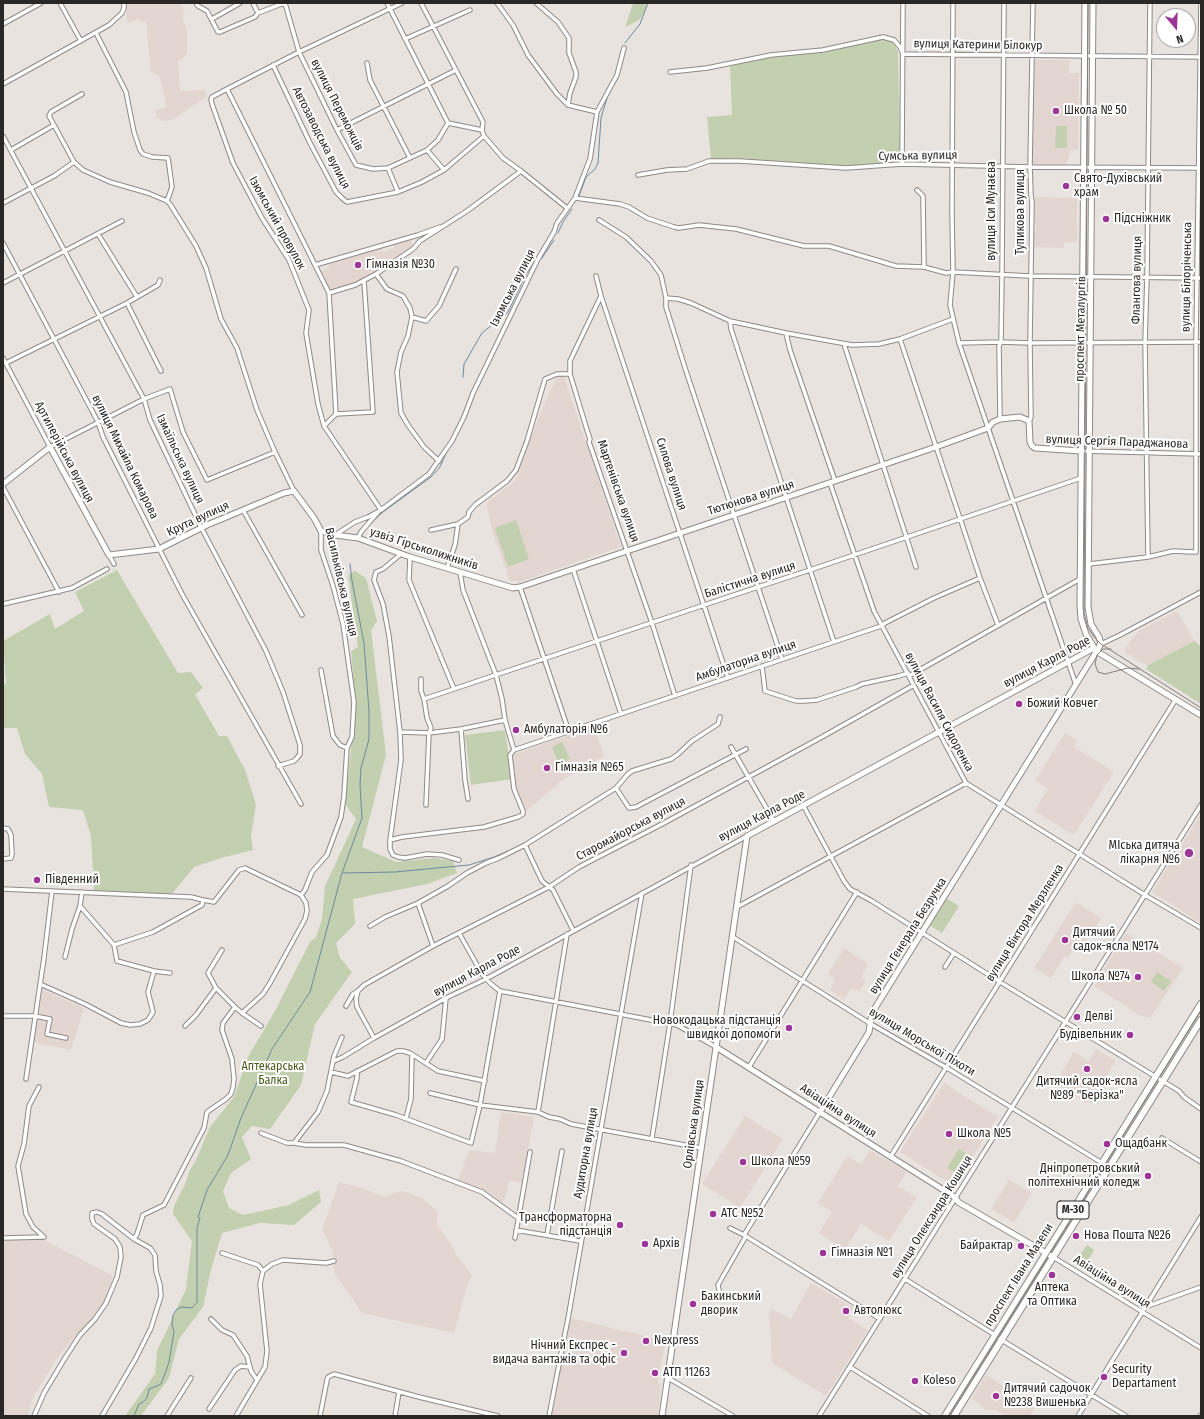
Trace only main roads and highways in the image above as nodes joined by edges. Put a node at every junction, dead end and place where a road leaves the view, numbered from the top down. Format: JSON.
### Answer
{"nodes":[{"id":1,"x":1201,"y":1004,"type":"edge"},
{"id":2,"x":1201,"y":1020,"type":"edge"},
{"id":3,"x":945,"y":1416,"type":"edge"},
{"id":4,"x":954,"y":1416,"type":"edge"}],
"edges":[{"from":1,"to":3,"type":"highway","name":"проспект Івана Мазепи","number":"М-30"},
{"from":2,"to":4,"type":"highway","name":"проспект Івана Мазепи","number":"М-30"}]}
